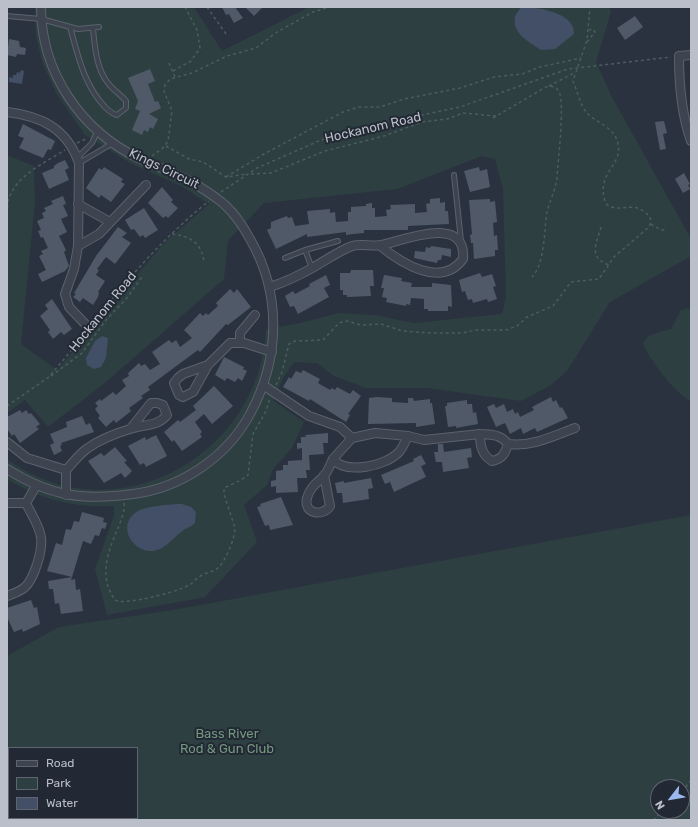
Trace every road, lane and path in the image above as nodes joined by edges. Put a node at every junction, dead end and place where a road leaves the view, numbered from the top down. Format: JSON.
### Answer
{"nodes":[{"id":1,"x":41,"y":7,"type":"edge"},
{"id":2,"x":185,"y":7,"type":"edge"},
{"id":3,"x":207,"y":7,"type":"edge"},
{"id":4,"x":330,"y":7,"type":"edge"},
{"id":5,"x":590,"y":7,"type":"edge"},
{"id":6,"x":7,"y":16,"type":"edge"},
{"id":7,"x":41,"y":18,"type":"junction"},
{"id":8,"x":70,"y":27,"type":"junction"},
{"id":9,"x":99,"y":27,"type":"dead end"},
{"id":10,"x":93,"y":29,"type":"junction"},
{"id":11,"x":589,"y":30,"type":"junction"},
{"id":12,"x":226,"y":34,"type":"dead end"},
{"id":13,"x":586,"y":44,"type":"junction"},
{"id":14,"x":691,"y":55,"type":"edge"},
{"id":15,"x":679,"y":56,"type":"junction"},
{"id":16,"x":581,"y":58,"type":"junction"},
{"id":17,"x":169,"y":63,"type":"dead end"},
{"id":18,"x":577,"y":69,"type":"junction"},
{"id":19,"x":174,"y":71,"type":"junction"},
{"id":20,"x":575,"y":72,"type":"junction"},
{"id":21,"x":175,"y":77,"type":"junction"},
{"id":22,"x":549,"y":86,"type":"junction"},
{"id":23,"x":7,"y":112,"type":"edge"},
{"id":24,"x":496,"y":116,"type":"junction"},
{"id":25,"x":493,"y":118,"type":"dead end"},
{"id":26,"x":98,"y":130,"type":"junction"},
{"id":27,"x":93,"y":140,"type":"junction"},
{"id":28,"x":691,"y":141,"type":"edge"},
{"id":29,"x":113,"y":143,"type":"junction"},
{"id":30,"x":72,"y":146,"type":"junction"},
{"id":31,"x":166,"y":146,"type":"junction"},
{"id":32,"x":144,"y":160,"type":"junction"},
{"id":33,"x":78,"y":161,"type":"junction"},
{"id":34,"x":249,"y":174,"type":"junction"},
{"id":35,"x":454,"y":175,"type":"dead end"},
{"id":36,"x":226,"y":177,"type":"junction"},
{"id":37,"x":146,"y":185,"type":"dead end"},
{"id":38,"x":214,"y":197,"type":"junction"},
{"id":39,"x":78,"y":204,"type":"junction"},
{"id":40,"x":7,"y":214,"type":"edge"},
{"id":41,"x":110,"y":222,"type":"junction"},
{"id":42,"x":651,"y":224,"type":"junction"},
{"id":43,"x":601,"y":227,"type":"dead end"},
{"id":44,"x":667,"y":230,"type":"dead end"},
{"id":45,"x":171,"y":234,"type":"junction"},
{"id":46,"x":338,"y":241,"type":"dead end"},
{"id":47,"x":461,"y":244,"type":"junction"},
{"id":48,"x":379,"y":245,"type":"junction"},
{"id":49,"x":78,"y":246,"type":"junction"},
{"id":50,"x":306,"y":250,"type":"junction"},
{"id":51,"x":285,"y":258,"type":"dead end"},
{"id":52,"x":204,"y":262,"type":"dead end"},
{"id":53,"x":609,"y":265,"type":"junction"},
{"id":54,"x":312,"y":268,"type":"junction"},
{"id":55,"x":142,"y":277,"type":"dead end"},
{"id":56,"x":532,"y":277,"type":"dead end"},
{"id":57,"x":270,"y":287,"type":"junction"},
{"id":58,"x":255,"y":315,"type":"dead end"},
{"id":59,"x":89,"y":328,"type":"junction"},
{"id":60,"x":240,"y":343,"type":"junction"},
{"id":61,"x":272,"y":352,"type":"junction"},
{"id":62,"x":208,"y":365,"type":"dead end"},
{"id":63,"x":49,"y":377,"type":"junction"},
{"id":64,"x":263,"y":385,"type":"junction"},
{"id":65,"x":272,"y":392,"type":"junction"},
{"id":66,"x":7,"y":406,"type":"edge"},
{"id":67,"x":131,"y":428,"type":"dead end"},
{"id":68,"x":575,"y":428,"type":"dead end"},
{"id":69,"x":480,"y":434,"type":"junction"},
{"id":70,"x":408,"y":436,"type":"junction"},
{"id":71,"x":352,"y":438,"type":"junction"},
{"id":72,"x":7,"y":442,"type":"edge"},
{"id":73,"x":508,"y":444,"type":"junction"},
{"id":74,"x":333,"y":459,"type":"junction"},
{"id":75,"x":7,"y":469,"type":"edge"},
{"id":76,"x":66,"y":470,"type":"junction"},
{"id":77,"x":324,"y":475,"type":"dead end"},
{"id":78,"x":36,"y":486,"type":"junction"},
{"id":79,"x":66,"y":495,"type":"junction"},
{"id":80,"x":121,"y":496,"type":"junction"},
{"id":81,"x":7,"y":503,"type":"edge"},
{"id":82,"x":26,"y":503,"type":"junction"},
{"id":83,"x":7,"y":596,"type":"edge"}],
"edges":[{"from":1,"to":7,"type":"street","name":"Kings Circuit"},
{"from":2,"to":19,"type":"path"},
{"from":3,"to":12,"type":"path"},
{"from":4,"to":21,"type":"path"},
{"from":5,"to":11,"type":"path"},
{"from":6,"to":7,"type":"lane"},
{"from":7,"to":8,"type":"lane"},
{"from":7,"to":26,"type":"street","name":"Kings Circuit"},
{"from":8,"to":10,"type":"lane"},
{"from":8,"to":10,"type":"lane"},
{"from":9,"to":10,"type":"lane"},
{"from":11,"to":13,"type":"path"},
{"from":11,"to":13,"type":"path"},
{"from":13,"to":16,"type":"path"},
{"from":14,"to":15,"type":"street"},
{"from":15,"to":18,"type":"path","name":"Hockanom Road"},
{"from":15,"to":28,"type":"street"},
{"from":16,"to":18,"type":"path"},
{"from":16,"to":36,"type":"path"},
{"from":17,"to":19,"type":"path"},
{"from":18,"to":20,"type":"path"},
{"from":18,"to":34,"type":"path","name":"Hockanom Road"},
{"from":19,"to":21,"type":"path"},
{"from":20,"to":22,"type":"path"},
{"from":20,"to":42,"type":"path"},
{"from":21,"to":31,"type":"path"},
{"from":22,"to":24,"type":"path"},
{"from":22,"to":56,"type":"path"},
{"from":23,"to":30,"type":"street"},
{"from":24,"to":25,"type":"path"},
{"from":24,"to":34,"type":"path"},
{"from":26,"to":27,"type":"lane"},
{"from":26,"to":29,"type":"street","name":"Kings Circuit"},
{"from":27,"to":30,"type":"path"},
{"from":27,"to":33,"type":"lane"},
{"from":29,"to":32,"type":"street","name":"Kings Circuit"},
{"from":29,"to":33,"type":"lane"},
{"from":30,"to":33,"type":"street"},
{"from":30,"to":40,"type":"path"},
{"from":31,"to":32,"type":"path"},
{"from":31,"to":36,"type":"path"},
{"from":32,"to":38,"type":"street","name":"Kings Circuit"},
{"from":33,"to":39,"type":"street"},
{"from":34,"to":36,"type":"path"},
{"from":34,"to":38,"type":"path","name":"Hockanom Road"},
{"from":35,"to":47,"type":"lane"},
{"from":37,"to":41,"type":"street"},
{"from":38,"to":45,"type":"path","name":"Hockanom Road"},
{"from":38,"to":57,"type":"street","name":"Kings Circuit"},
{"from":39,"to":41,"type":"street"},
{"from":39,"to":49,"type":"street"},
{"from":41,"to":49,"type":"street"},
{"from":42,"to":44,"type":"path"},
{"from":42,"to":53,"type":"path"},
{"from":43,"to":53,"type":"path"},
{"from":45,"to":52,"type":"path"},
{"from":45,"to":59,"type":"path","name":"Hockanom Road"},
{"from":46,"to":50,"type":"lane"},
{"from":47,"to":48,"type":"street"},
{"from":47,"to":48,"type":"street"},
{"from":48,"to":54,"type":"street"},
{"from":49,"to":59,"type":"street"},
{"from":50,"to":51,"type":"lane"},
{"from":50,"to":54,"type":"lane"},
{"from":53,"to":65,"type":"path"},
{"from":54,"to":57,"type":"street"},
{"from":55,"to":63,"type":"path"},
{"from":57,"to":61,"type":"street","name":"Kings Circuit"},
{"from":58,"to":60,"type":"street"},
{"from":59,"to":63,"type":"path","name":"Hockanom Road"},
{"from":60,"to":61,"type":"street"},
{"from":60,"to":62,"type":"street"},
{"from":61,"to":64,"type":"street","name":"Kings Circuit"},
{"from":63,"to":66,"type":"path","name":"Hockanom Road"},
{"from":64,"to":65,"type":"street"},
{"from":64,"to":80,"type":"street","name":"Kings Circuit"},
{"from":65,"to":71,"type":"street"},
{"from":65,"to":80,"type":"path"},
{"from":67,"to":76,"type":"street"},
{"from":68,"to":73,"type":"street"},
{"from":69,"to":70,"type":"street"},
{"from":69,"to":73,"type":"street"},
{"from":69,"to":73,"type":"street"},
{"from":70,"to":71,"type":"street"},
{"from":70,"to":74,"type":"street"},
{"from":71,"to":74,"type":"street"},
{"from":72,"to":76,"type":"street"},
{"from":74,"to":77,"type":"street"},
{"from":75,"to":78,"type":"street","name":"Kings Circuit"},
{"from":76,"to":79,"type":"street"},
{"from":78,"to":79,"type":"street","name":"Kings Circuit"},
{"from":78,"to":82,"type":"street"},
{"from":79,"to":80,"type":"street","name":"Kings Circuit"},
{"from":81,"to":82,"type":"street"},
{"from":82,"to":83,"type":"street"}]}
